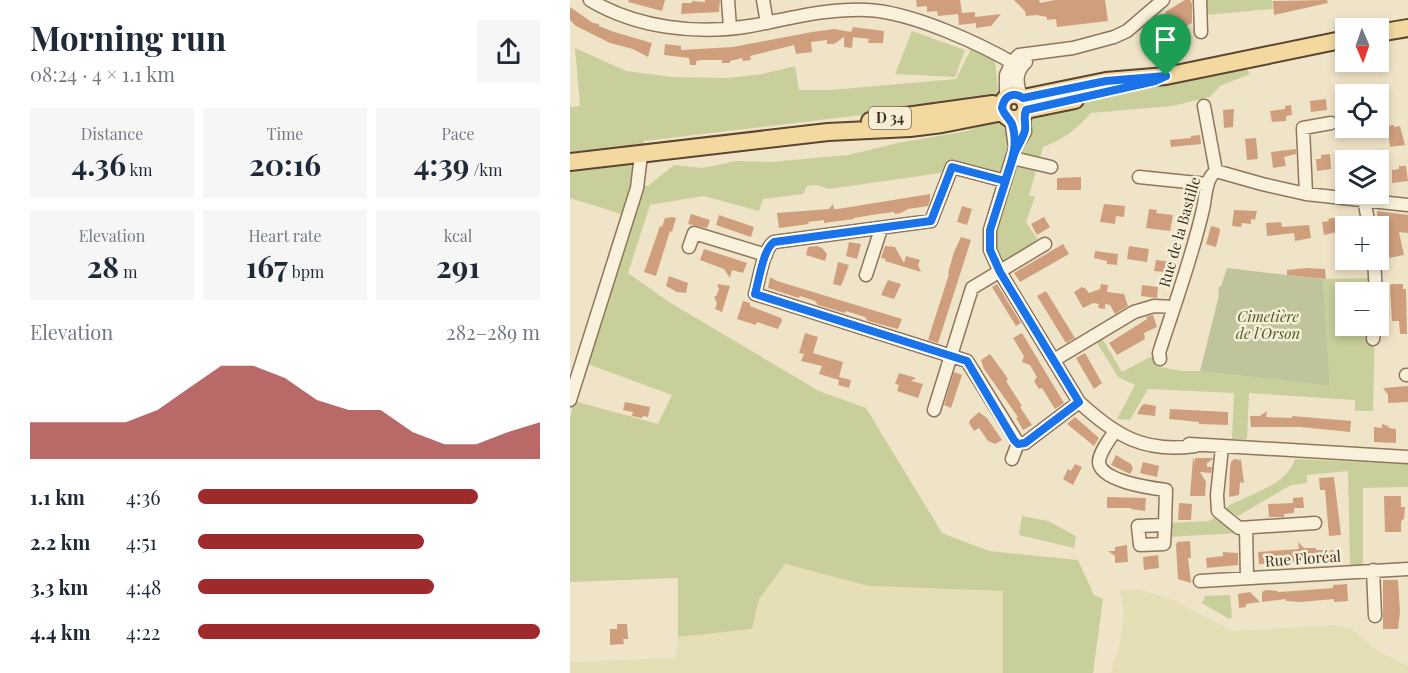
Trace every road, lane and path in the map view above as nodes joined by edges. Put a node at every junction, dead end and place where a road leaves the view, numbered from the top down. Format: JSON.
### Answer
{"nodes":[{"id":1,"x":590,"y":0,"type":"edge"},
{"id":2,"x":728,"y":0,"type":"edge"},
{"id":3,"x":763,"y":0,"type":"edge"},
{"id":4,"x":1163,"y":0,"type":"edge"},
{"id":5,"x":1200,"y":0,"type":"edge"},
{"id":6,"x":883,"y":6,"type":"edge"},
{"id":7,"x":767,"y":23,"type":"junction"},
{"id":8,"x":730,"y":28,"type":"junction"},
{"id":9,"x":1408,"y":28,"type":"edge"},
{"id":10,"x":1389,"y":31,"type":"edge"},
{"id":11,"x":1201,"y":32,"type":"dead end"},
{"id":12,"x":1335,"y":41,"type":"edge"},
{"id":13,"x":1016,"y":64,"type":"junction"},
{"id":14,"x":1204,"y":106,"type":"dead end"},
{"id":15,"x":1014,"y":107,"type":"junction"},
{"id":16,"x":1331,"y":123,"type":"dead end"},
{"id":17,"x":1014,"y":153,"type":"junction"},
{"id":18,"x":641,"y":155,"type":"junction"},
{"id":19,"x":570,"y":162,"type":"edge"},
{"id":20,"x":1051,"y":167,"type":"dead end"},
{"id":21,"x":1216,"y":171,"type":"junction"},
{"id":22,"x":1138,"y":177,"type":"dead end"},
{"id":23,"x":1005,"y":181,"type":"junction"},
{"id":24,"x":1207,"y":184,"type":"junction"},
{"id":25,"x":1306,"y":194,"type":"junction"},
{"id":26,"x":1335,"y":196,"type":"edge"},
{"id":27,"x":1389,"y":203,"type":"edge"},
{"id":28,"x":1408,"y":206,"type":"edge"},
{"id":29,"x":881,"y":229,"type":"junction"},
{"id":30,"x":1045,"y":244,"type":"dead end"},
{"id":31,"x":689,"y":247,"type":"dead end"},
{"id":32,"x":766,"y":255,"type":"junction"},
{"id":33,"x":1000,"y":272,"type":"junction"},
{"id":34,"x":866,"y":275,"type":"dead end"},
{"id":35,"x":1174,"y":307,"type":"junction"},
{"id":36,"x":1373,"y":336,"type":"edge"},
{"id":37,"x":1372,"y":339,"type":"dead end"},
{"id":38,"x":950,"y":356,"type":"junction"},
{"id":39,"x":1160,"y":359,"type":"dead end"},
{"id":40,"x":1054,"y":360,"type":"junction"},
{"id":41,"x":570,"y":400,"type":"edge"},
{"id":42,"x":1079,"y":402,"type":"junction"},
{"id":43,"x":934,"y":410,"type":"dead end"},
{"id":44,"x":1115,"y":431,"type":"junction"},
{"id":45,"x":1018,"y":444,"type":"junction"},
{"id":46,"x":1222,"y":447,"type":"junction"},
{"id":47,"x":1408,"y":458,"type":"edge"},
{"id":48,"x":1012,"y":459,"type":"dead end"},
{"id":49,"x":1315,"y":523,"type":"dead end"},
{"id":50,"x":1165,"y":525,"type":"dead end"},
{"id":51,"x":1246,"y":528,"type":"junction"},
{"id":52,"x":1408,"y":568,"type":"edge"},
{"id":53,"x":1373,"y":570,"type":"junction"},
{"id":54,"x":1247,"y":578,"type":"junction"},
{"id":55,"x":1200,"y":581,"type":"dead end"},
{"id":56,"x":1375,"y":616,"type":"dead end"}],
"edges":[{"from":1,"to":8,"type":"street"},
{"from":2,"to":8,"type":"street"},
{"from":3,"to":7,"type":"street"},
{"from":4,"to":13,"type":"street"},
{"from":5,"to":11,"type":"street"},
{"from":6,"to":7,"type":"street"},
{"from":6,"to":13,"type":"street"},
{"from":7,"to":8,"type":"street"},
{"from":9,"to":10,"type":"main road"},
{"from":12,"to":15,"type":"main road","number":"D 34"},
{"from":13,"to":15,"type":"street"},
{"from":14,"to":21,"type":"street","name":"Rue de la Bastille"},
{"from":15,"to":17,"type":"street"},
{"from":15,"to":18,"type":"main road","number":"D 34"},
{"from":16,"to":25,"type":"street"},
{"from":17,"to":20,"type":"street"},
{"from":17,"to":23,"type":"street"},
{"from":18,"to":19,"type":"main road","number":"D 34"},
{"from":18,"to":41,"type":"street"},
{"from":21,"to":24,"type":"street","name":"Rue de la Bastille"},
{"from":21,"to":25,"type":"street"},
{"from":22,"to":24,"type":"street"},
{"from":23,"to":29,"type":"street"},
{"from":23,"to":33,"type":"street"},
{"from":24,"to":35,"type":"street","name":"Rue de la Bastille"},
{"from":25,"to":26,"type":"street"},
{"from":27,"to":28,"type":"street"},
{"from":29,"to":32,"type":"street"},
{"from":29,"to":34,"type":"street"},
{"from":30,"to":33,"type":"street"},
{"from":31,"to":32,"type":"street"},
{"from":32,"to":38,"type":"street"},
{"from":33,"to":38,"type":"street"},
{"from":33,"to":40,"type":"street"},
{"from":35,"to":39,"type":"street"},
{"from":35,"to":40,"type":"street","name":"Rue de la Bastille"},
{"from":36,"to":37,"type":"street"},
{"from":38,"to":43,"type":"street"},
{"from":38,"to":45,"type":"street"},
{"from":40,"to":42,"type":"street"},
{"from":42,"to":44,"type":"street"},
{"from":42,"to":45,"type":"street"},
{"from":44,"to":46,"type":"street"},
{"from":44,"to":50,"type":"street"},
{"from":45,"to":48,"type":"street"},
{"from":46,"to":47,"type":"street"},
{"from":46,"to":51,"type":"street"},
{"from":49,"to":51,"type":"street"},
{"from":51,"to":54,"type":"street"},
{"from":52,"to":53,"type":"street","name":"Rue Floréal"},
{"from":53,"to":54,"type":"street","name":"Rue Floréal"},
{"from":53,"to":56,"type":"street"},
{"from":54,"to":55,"type":"street","name":"Rue Floréal"}]}
